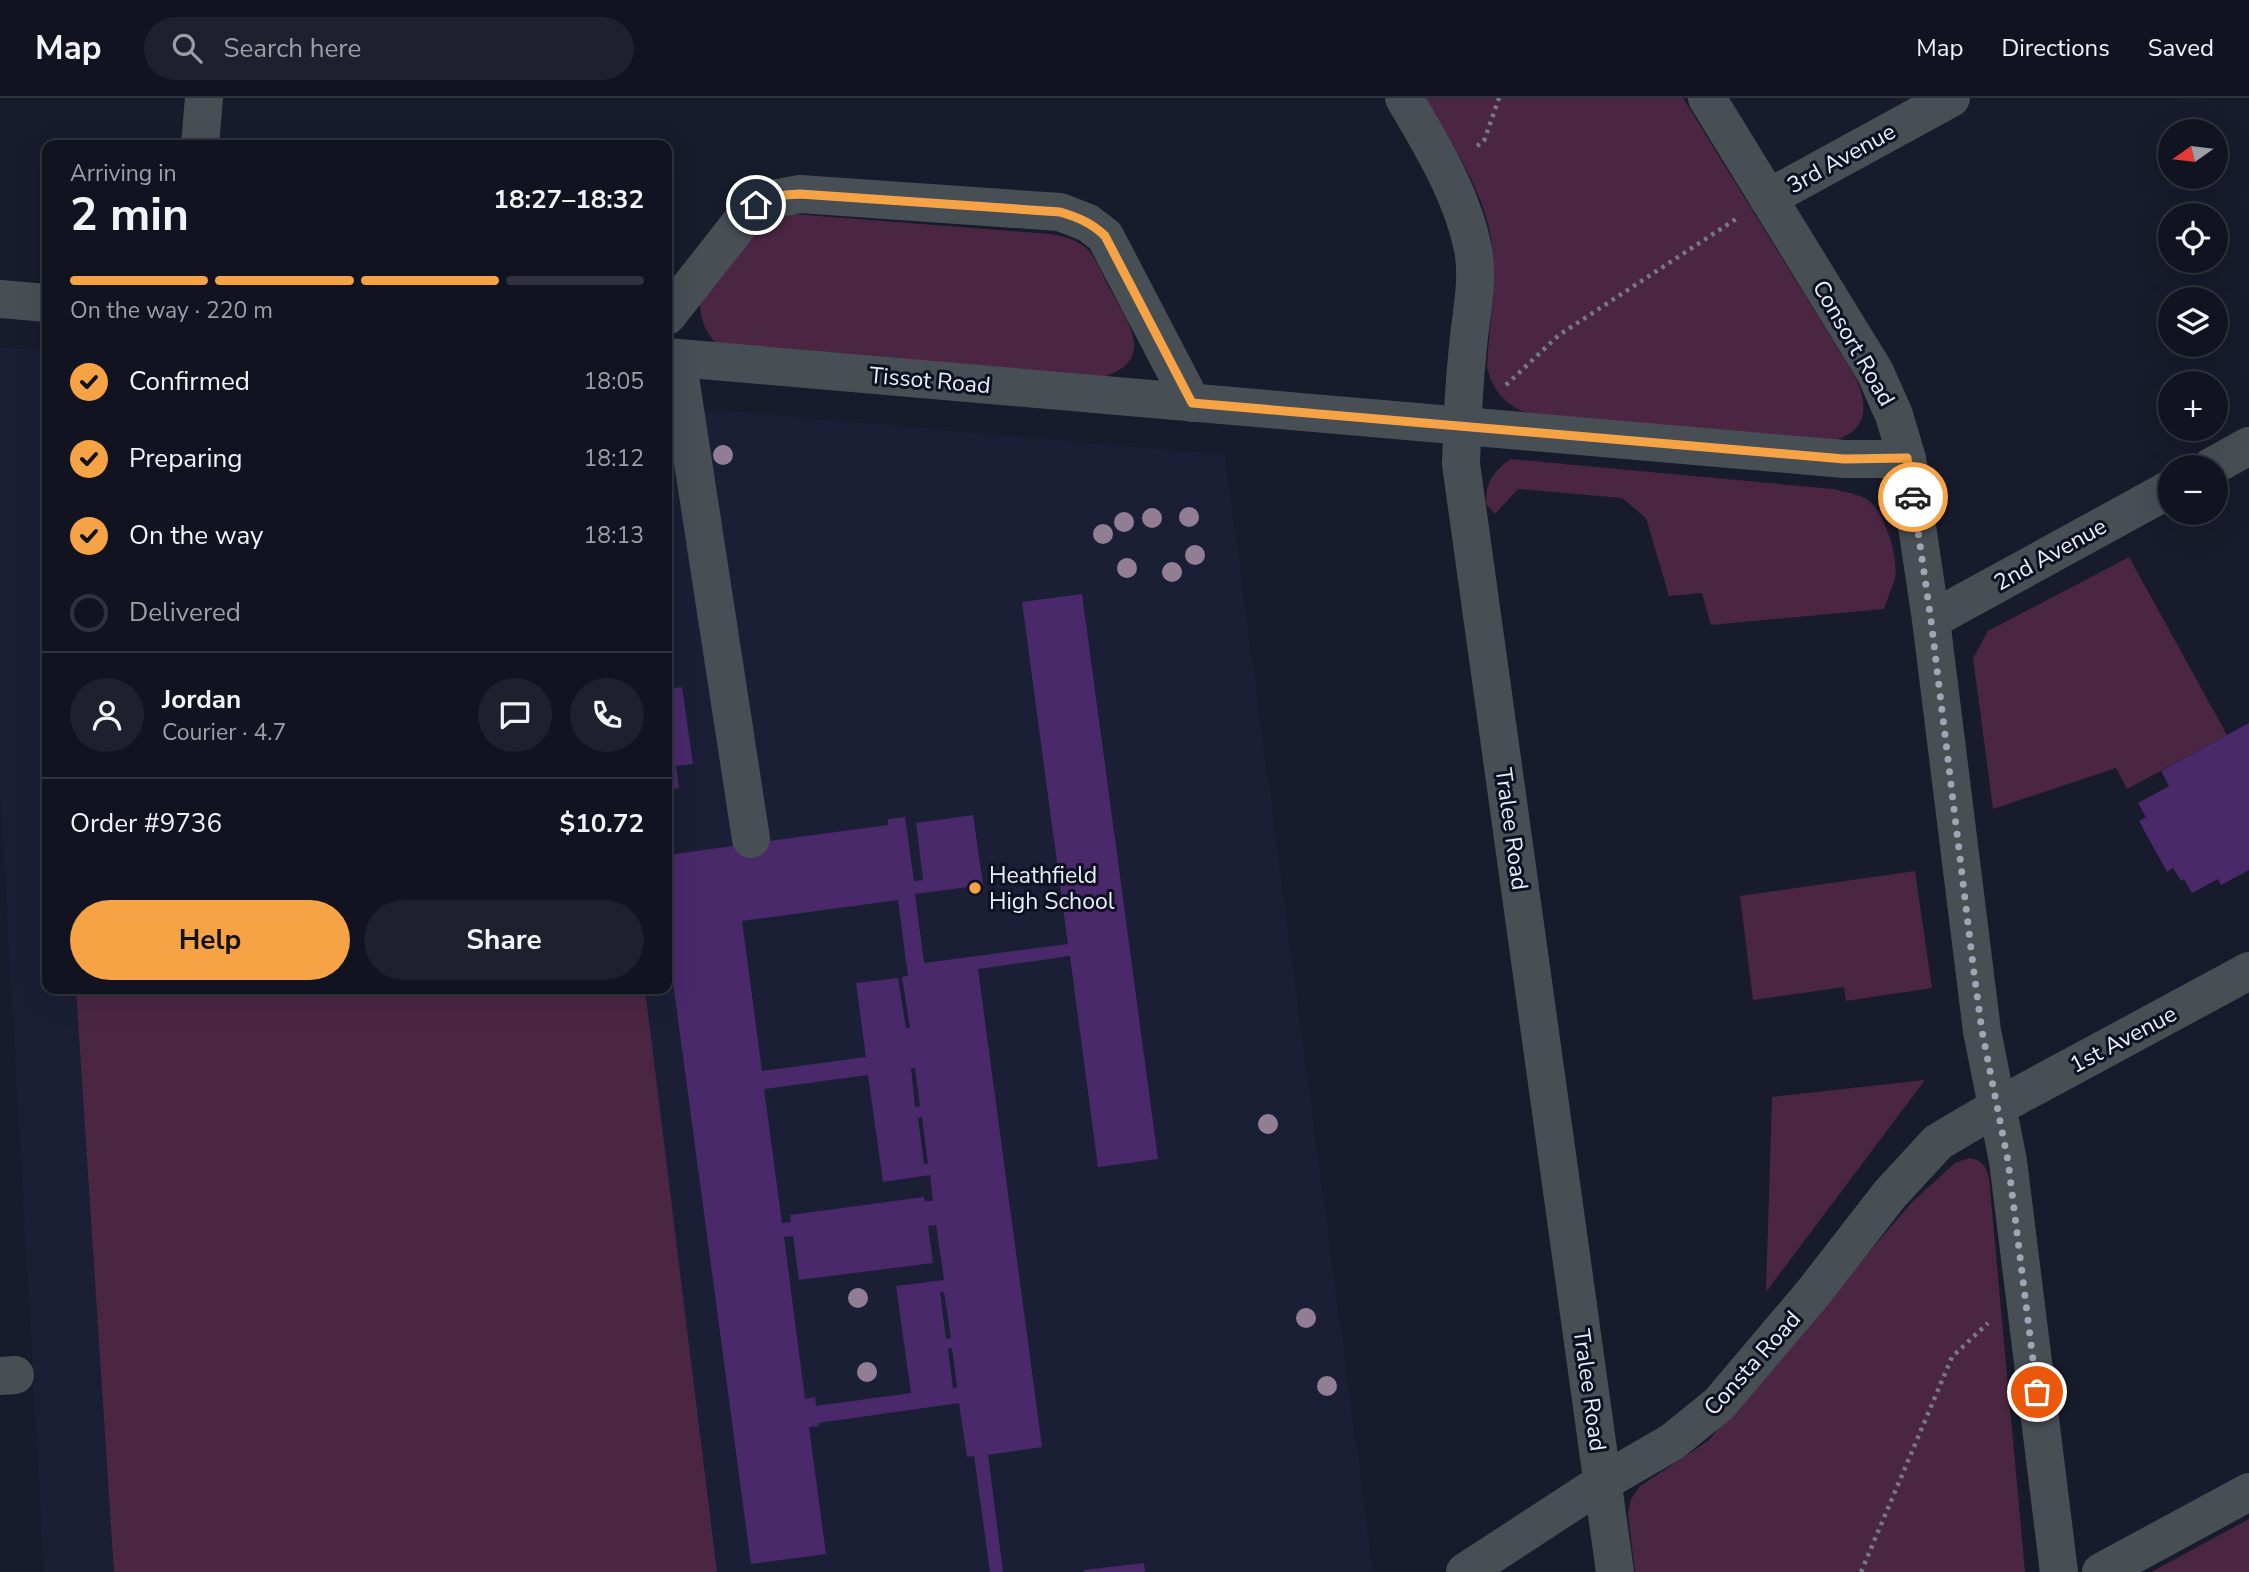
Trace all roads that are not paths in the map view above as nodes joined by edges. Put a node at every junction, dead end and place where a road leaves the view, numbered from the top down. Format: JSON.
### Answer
{"nodes":[{"id":1,"x":204,"y":98,"type":"edge"},
{"id":2,"x":1404,"y":98,"type":"edge"},
{"id":3,"x":1707,"y":98,"type":"edge"},
{"id":4,"x":1951,"y":98,"type":"edge"},
{"id":5,"x":200,"y":140,"type":"edge"},
{"id":6,"x":1768,"y":198,"type":"junction"},
{"id":7,"x":0,"y":299,"type":"edge"},
{"id":8,"x":42,"y":303,"type":"edge"},
{"id":9,"x":672,"y":310,"type":"edge"},
{"id":10,"x":672,"y":358,"type":"edge"},
{"id":11,"x":1192,"y":403,"type":"junction"},
{"id":12,"x":1462,"y":427,"type":"junction"},
{"id":13,"x":2249,"y":446,"type":"edge"},
{"id":14,"x":1907,"y":458,"type":"junction"},
{"id":15,"x":2228,"y":458,"type":"edge"},
{"id":16,"x":2158,"y":496,"type":"edge"},
{"id":17,"x":1931,"y":620,"type":"junction"},
{"id":18,"x":751,"y":839,"type":"dead end"},
{"id":19,"x":2249,"y":971,"type":"edge"},
{"id":20,"x":1997,"y":1107,"type":"junction"},
{"id":21,"x":1603,"y":1482,"type":"junction"},
{"id":22,"x":2249,"y":1492,"type":"edge"},
{"id":23,"x":1465,"y":1572,"type":"edge"},
{"id":24,"x":1615,"y":1572,"type":"edge"},
{"id":25,"x":2059,"y":1572,"type":"edge"},
{"id":26,"x":2101,"y":1572,"type":"edge"}],
"edges":[{"from":1,"to":5,"type":"street"},
{"from":2,"to":12,"type":"street","name":"Tralee Road"},
{"from":3,"to":6,"type":"street","name":"Consort Road"},
{"from":4,"to":6,"type":"street","name":"3rd Avenue"},
{"from":6,"to":14,"type":"street","name":"Consort Road"},
{"from":7,"to":8,"type":"street"},
{"from":9,"to":11,"type":"street"},
{"from":10,"to":11,"type":"street","name":"Tissot Road"},
{"from":10,"to":18,"type":"street"},
{"from":11,"to":12,"type":"street","name":"Tissot Road"},
{"from":12,"to":14,"type":"street","name":"Tissot Road"},
{"from":12,"to":21,"type":"street","name":"Tralee Road"},
{"from":13,"to":15,"type":"street"},
{"from":14,"to":17,"type":"street","name":"Consort Road"},
{"from":16,"to":17,"type":"street","name":"2nd Avenue"},
{"from":17,"to":20,"type":"street","name":"Consort Road"},
{"from":19,"to":20,"type":"street","name":"1st Avenue"},
{"from":20,"to":21,"type":"street","name":"Consta Road"},
{"from":20,"to":25,"type":"street","name":"Consort Road"},
{"from":21,"to":23,"type":"street","name":"Consta Road"},
{"from":21,"to":24,"type":"street","name":"Tralee Road"},
{"from":22,"to":26,"type":"street"}]}
